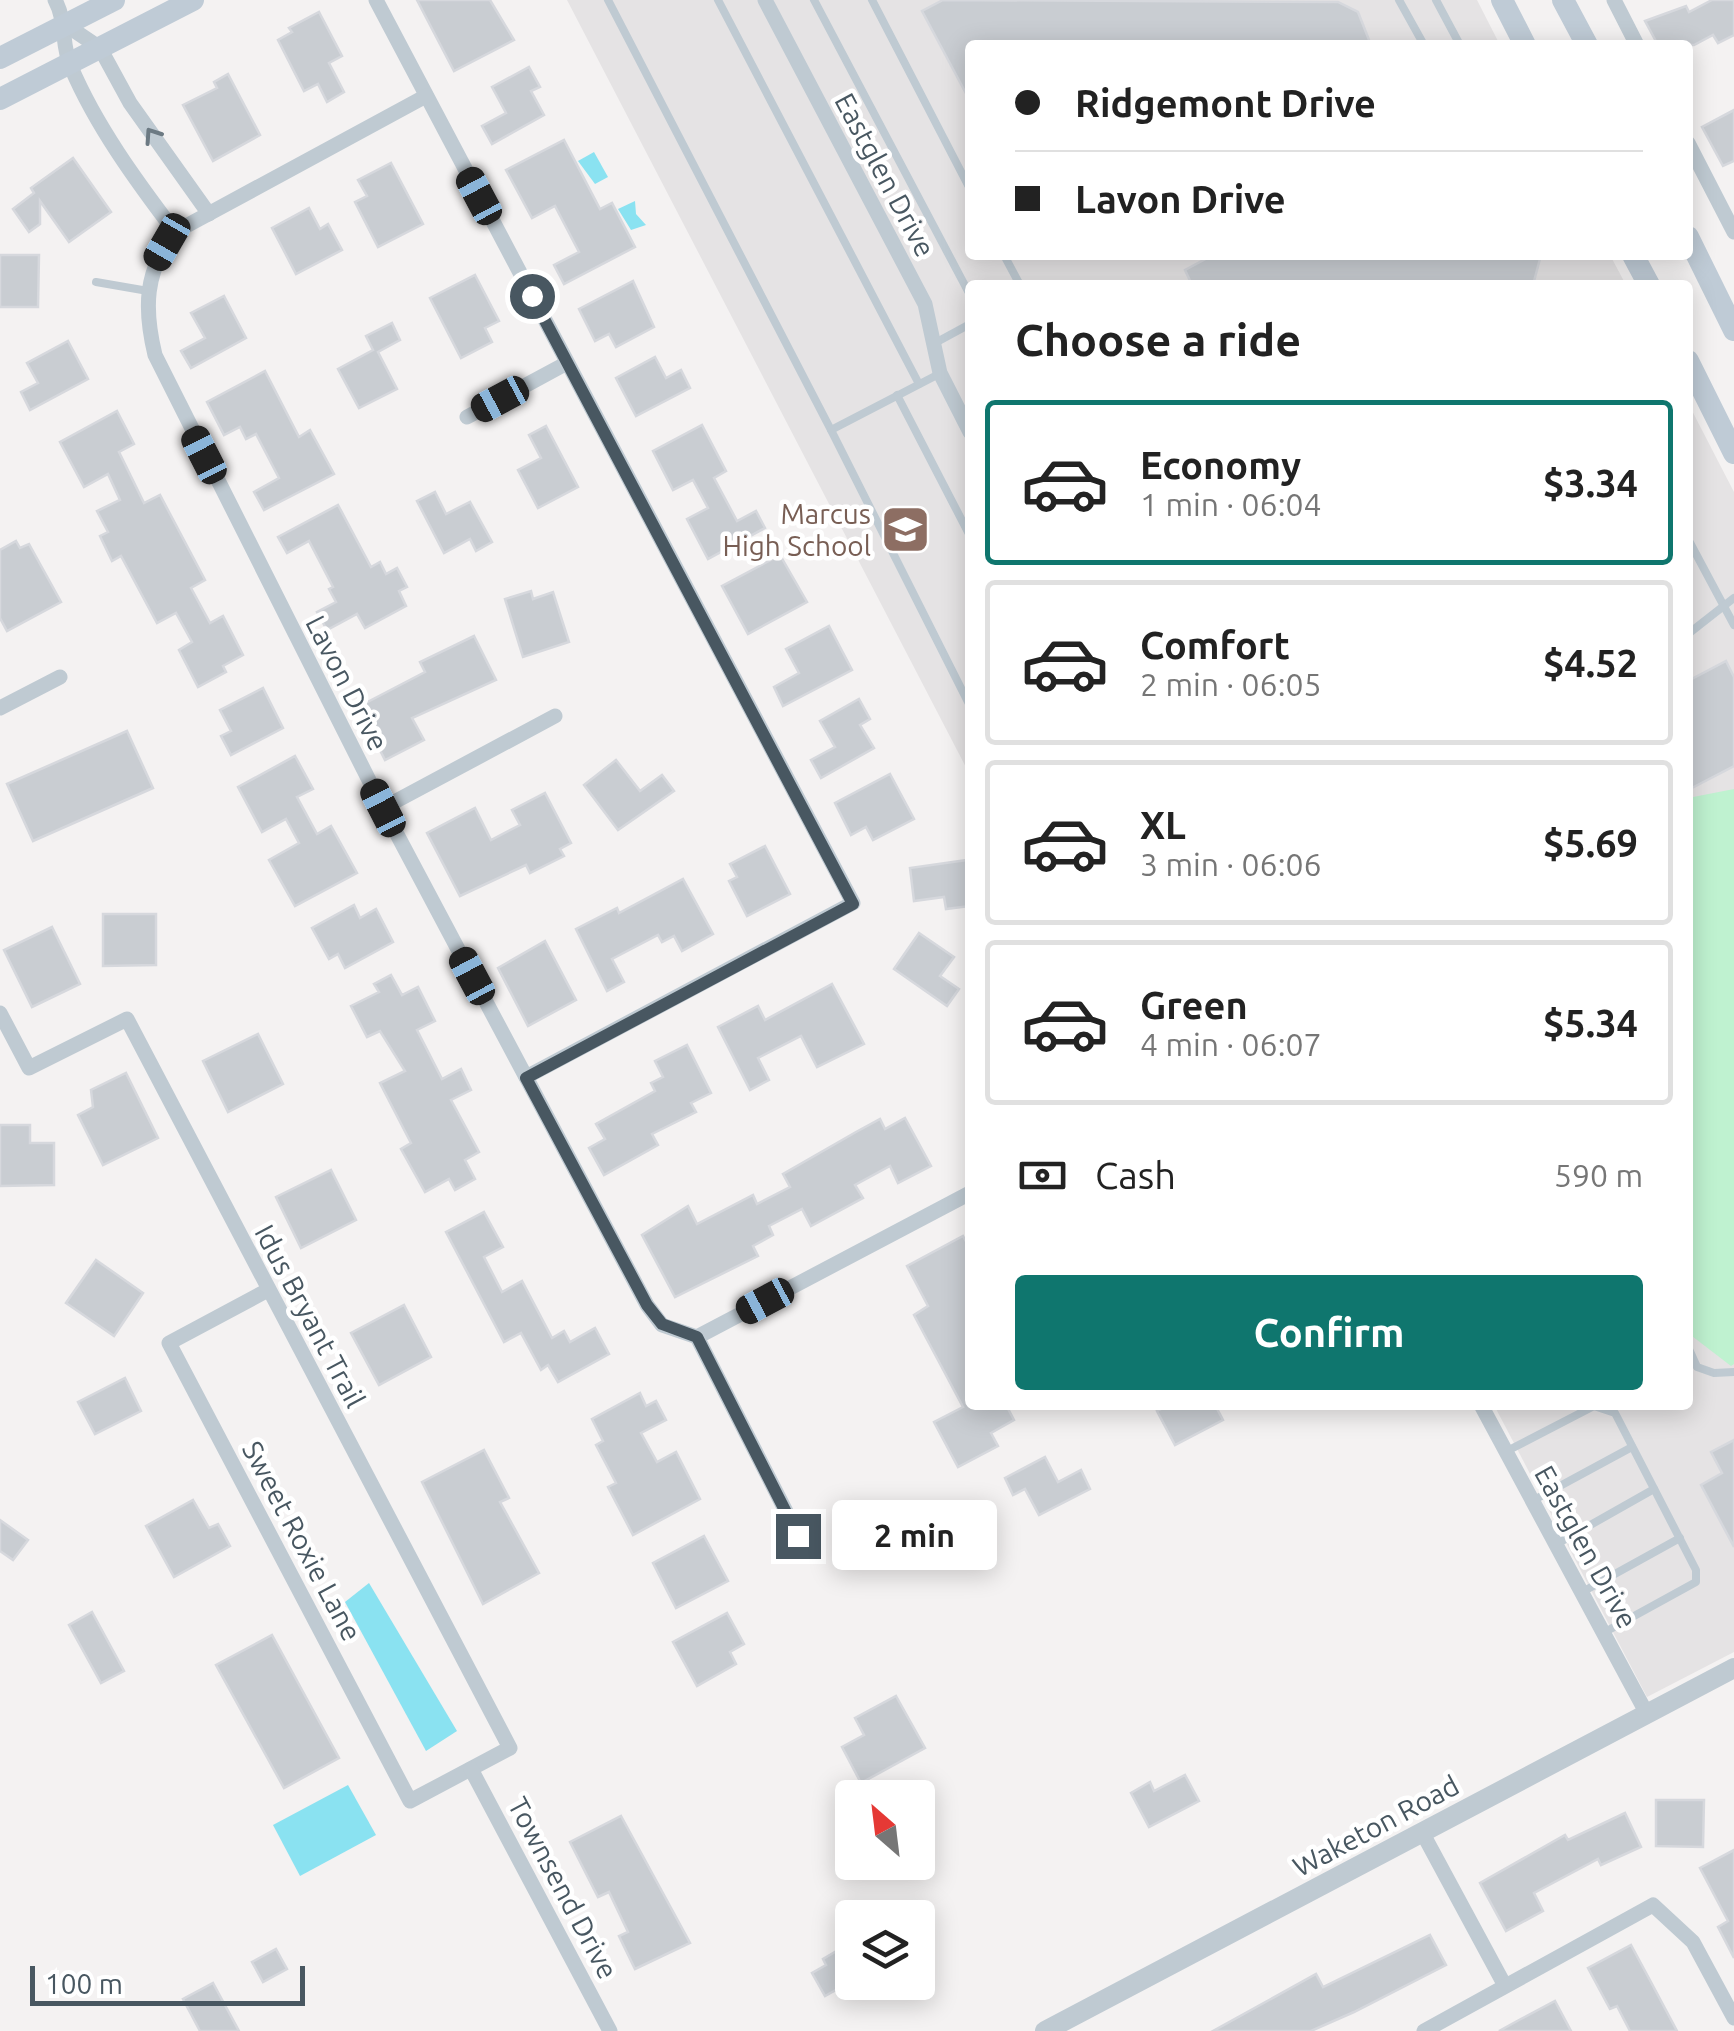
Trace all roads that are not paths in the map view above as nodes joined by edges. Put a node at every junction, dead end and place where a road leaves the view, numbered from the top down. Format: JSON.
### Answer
{"nodes":[{"id":1,"x":56,"y":0,"type":"edge"},
{"id":2,"x":114,"y":0,"type":"edge"},
{"id":3,"x":193,"y":0,"type":"edge"},
{"id":4,"x":376,"y":0,"type":"edge"},
{"id":5,"x":608,"y":0,"type":"edge"},
{"id":6,"x":718,"y":0,"type":"edge"},
{"id":7,"x":765,"y":0,"type":"edge"},
{"id":8,"x":814,"y":0,"type":"edge"},
{"id":9,"x":872,"y":0,"type":"edge"},
{"id":10,"x":1399,"y":0,"type":"edge"},
{"id":11,"x":1436,"y":0,"type":"edge"},
{"id":12,"x":1502,"y":0,"type":"edge"},
{"id":13,"x":1564,"y":0,"type":"edge"},
{"id":14,"x":1614,"y":0,"type":"edge"},
{"id":15,"x":66,"y":25,"type":"junction"},
{"id":16,"x":1421,"y":40,"type":"edge"},
{"id":17,"x":1457,"y":40,"type":"edge"},
{"id":18,"x":1522,"y":40,"type":"edge"},
{"id":19,"x":1584,"y":40,"type":"edge"},
{"id":20,"x":1634,"y":40,"type":"edge"},
{"id":21,"x":100,"y":48,"type":"junction"},
{"id":22,"x":0,"y":58,"type":"edge"},
{"id":23,"x":68,"y":64,"type":"junction"},
{"id":24,"x":426,"y":96,"type":"junction"},
{"id":25,"x":0,"y":99,"type":"edge"},
{"id":26,"x":1693,"y":152,"type":"edge"},
{"id":27,"x":965,"y":179,"type":"edge"},
{"id":28,"x":209,"y":214,"type":"junction"},
{"id":29,"x":1732,"y":222,"type":"edge"},
{"id":30,"x":175,"y":232,"type":"junction"},
{"id":31,"x":1693,"y":247,"type":"edge"},
{"id":32,"x":96,"y":282,"type":"dead end"},
{"id":33,"x":965,"y":286,"type":"edge"},
{"id":34,"x":148,"y":291,"type":"junction"},
{"id":35,"x":965,"y":327,"type":"edge"},
{"id":36,"x":1734,"y":330,"type":"edge"},
{"id":37,"x":935,"y":343,"type":"junction"},
{"id":38,"x":568,"y":363,"type":"junction"},
{"id":39,"x":1693,"y":371,"type":"edge"},
{"id":40,"x":940,"y":373,"type":"junction"},
{"id":41,"x":919,"y":384,"type":"junction"},
{"id":42,"x":898,"y":396,"type":"junction"},
{"id":43,"x":467,"y":416,"type":"dead end"},
{"id":44,"x":965,"y":422,"type":"edge"},
{"id":45,"x":830,"y":430,"type":"junction"},
{"id":46,"x":1734,"y":452,"type":"edge"},
{"id":47,"x":965,"y":526,"type":"edge"},
{"id":48,"x":1693,"y":548,"type":"edge"},
{"id":49,"x":1734,"y":598,"type":"edge"},
{"id":50,"x":1724,"y":605,"type":"junction"},
{"id":51,"x":1734,"y":625,"type":"edge"},
{"id":52,"x":1693,"y":626,"type":"edge"},
{"id":53,"x":60,"y":677,"type":"dead end"},
{"id":54,"x":965,"y":696,"type":"edge"},
{"id":55,"x":0,"y":708,"type":"edge"},
{"id":56,"x":555,"y":716,"type":"dead end"},
{"id":57,"x":383,"y":808,"type":"junction"},
{"id":58,"x":0,"y":1013,"type":"edge"},
{"id":59,"x":526,"y":1078,"type":"junction"},
{"id":60,"x":965,"y":1195,"type":"edge"},
{"id":61,"x":268,"y":1290,"type":"junction"},
{"id":62,"x":697,"y":1337,"type":"junction"},
{"id":63,"x":1693,"y":1358,"type":"edge"},
{"id":64,"x":1734,"y":1372,"type":"edge"},
{"id":65,"x":1483,"y":1410,"type":"edge"},
{"id":66,"x":1586,"y":1410,"type":"edge"},
{"id":67,"x":1606,"y":1410,"type":"edge"},
{"id":68,"x":1632,"y":1447,"type":"junction"},
{"id":69,"x":1504,"y":1452,"type":"junction"},
{"id":70,"x":1654,"y":1489,"type":"junction"},
{"id":71,"x":1530,"y":1502,"type":"junction"},
{"id":72,"x":798,"y":1536,"type":"dead end"},
{"id":73,"x":1680,"y":1538,"type":"junction"},
{"id":74,"x":1555,"y":1545,"type":"junction"},
{"id":75,"x":1584,"y":1591,"type":"junction"},
{"id":76,"x":1605,"y":1632,"type":"junction"},
{"id":77,"x":1734,"y":1668,"type":"edge"},
{"id":78,"x":1648,"y":1714,"type":"junction"},
{"id":79,"x":472,"y":1769,"type":"junction"},
{"id":80,"x":1422,"y":1832,"type":"junction"},
{"id":81,"x":1504,"y":1984,"type":"junction"},
{"id":82,"x":1734,"y":2018,"type":"edge"},
{"id":83,"x":610,"y":2031,"type":"edge"},
{"id":84,"x":1044,"y":2031,"type":"edge"},
{"id":85,"x":1424,"y":2031,"type":"edge"}],
"edges":[{"from":1,"to":15,"type":"street"},
{"from":2,"to":15,"type":"main road"},
{"from":3,"to":21,"type":"main road"},
{"from":4,"to":24,"type":"street"},
{"from":5,"to":45,"type":"lane"},
{"from":6,"to":41,"type":"lane"},
{"from":7,"to":37,"type":"street","name":"Eastglen Drive"},
{"from":8,"to":33,"type":"lane"},
{"from":9,"to":27,"type":"lane"},
{"from":10,"to":16,"type":"lane"},
{"from":11,"to":17,"type":"lane"},
{"from":12,"to":18,"type":"main road"},
{"from":13,"to":19,"type":"main road"},
{"from":14,"to":20,"type":"street"},
{"from":15,"to":21,"type":"street"},
{"from":15,"to":22,"type":"main road"},
{"from":15,"to":23,"type":"street"},
{"from":21,"to":23,"type":"main road"},
{"from":28,"to":21,"type":"street","one_way":true},
{"from":23,"to":25,"type":"main road"},
{"from":23,"to":30,"type":"street"},
{"from":24,"to":28,"type":"street"},
{"from":24,"to":38,"type":"street"},
{"from":26,"to":29,"type":"street"},
{"from":28,"to":30,"type":"street"},
{"from":30,"to":34,"type":"street","name":"Lavon Drive"},
{"from":31,"to":36,"type":"main road"},
{"from":32,"to":34,"type":"lane"},
{"from":34,"to":57,"type":"street","name":"Lavon Drive"},
{"from":35,"to":37,"type":"lane"},
{"from":37,"to":40,"type":"street","name":"Eastglen Drive"},
{"from":38,"to":43,"type":"street"},
{"from":38,"to":59,"type":"street"},
{"from":39,"to":46,"type":"main road"},
{"from":40,"to":41,"type":"lane"},
{"from":40,"to":44,"type":"street","name":"Eastglen Drive"},
{"from":41,"to":42,"type":"lane"},
{"from":42,"to":45,"type":"lane"},
{"from":42,"to":47,"type":"lane"},
{"from":45,"to":54,"type":"lane"},
{"from":48,"to":50,"type":"lane"},
{"from":49,"to":50,"type":"lane"},
{"from":50,"to":51,"type":"lane"},
{"from":50,"to":52,"type":"lane"},
{"from":53,"to":55,"type":"street"},
{"from":56,"to":57,"type":"street"},
{"from":57,"to":59,"type":"street","name":"Lavon Drive"},
{"from":58,"to":61,"type":"street","name":"Idus Bryant Trail"},
{"from":59,"to":62,"type":"street","name":"Lavon Drive"},
{"from":60,"to":62,"type":"street"},
{"from":61,"to":79,"type":"street","name":"Idus Bryant Trail"},
{"from":61,"to":79,"type":"street","name":"Sweet Roxie Lane"},
{"from":62,"to":72,"type":"street"},
{"from":63,"to":64,"type":"lane"},
{"from":65,"to":69,"type":"street","name":"Eastglen Drive"},
{"from":66,"to":69,"type":"lane"},
{"from":67,"to":68,"type":"lane"},
{"from":68,"to":70,"type":"lane"},
{"from":68,"to":71,"type":"lane"},
{"from":69,"to":71,"type":"street","name":"Eastglen Drive"},
{"from":70,"to":73,"type":"lane"},
{"from":70,"to":74,"type":"lane"},
{"from":71,"to":74,"type":"street","name":"Eastglen Drive"},
{"from":73,"to":75,"type":"lane"},
{"from":73,"to":76,"type":"lane"},
{"from":74,"to":75,"type":"street","name":"Eastglen Drive"},
{"from":75,"to":76,"type":"street","name":"Eastglen Drive"},
{"from":76,"to":78,"type":"street","name":"Eastglen Drive"},
{"from":77,"to":78,"type":"street","name":"Waketon Road"},
{"from":78,"to":80,"type":"street","name":"Waketon Road"},
{"from":79,"to":83,"type":"street","name":"Townsend Drive"},
{"from":80,"to":81,"type":"street"},
{"from":80,"to":84,"type":"street","name":"Waketon Road"},
{"from":81,"to":82,"type":"street"},
{"from":81,"to":85,"type":"street"}]}
